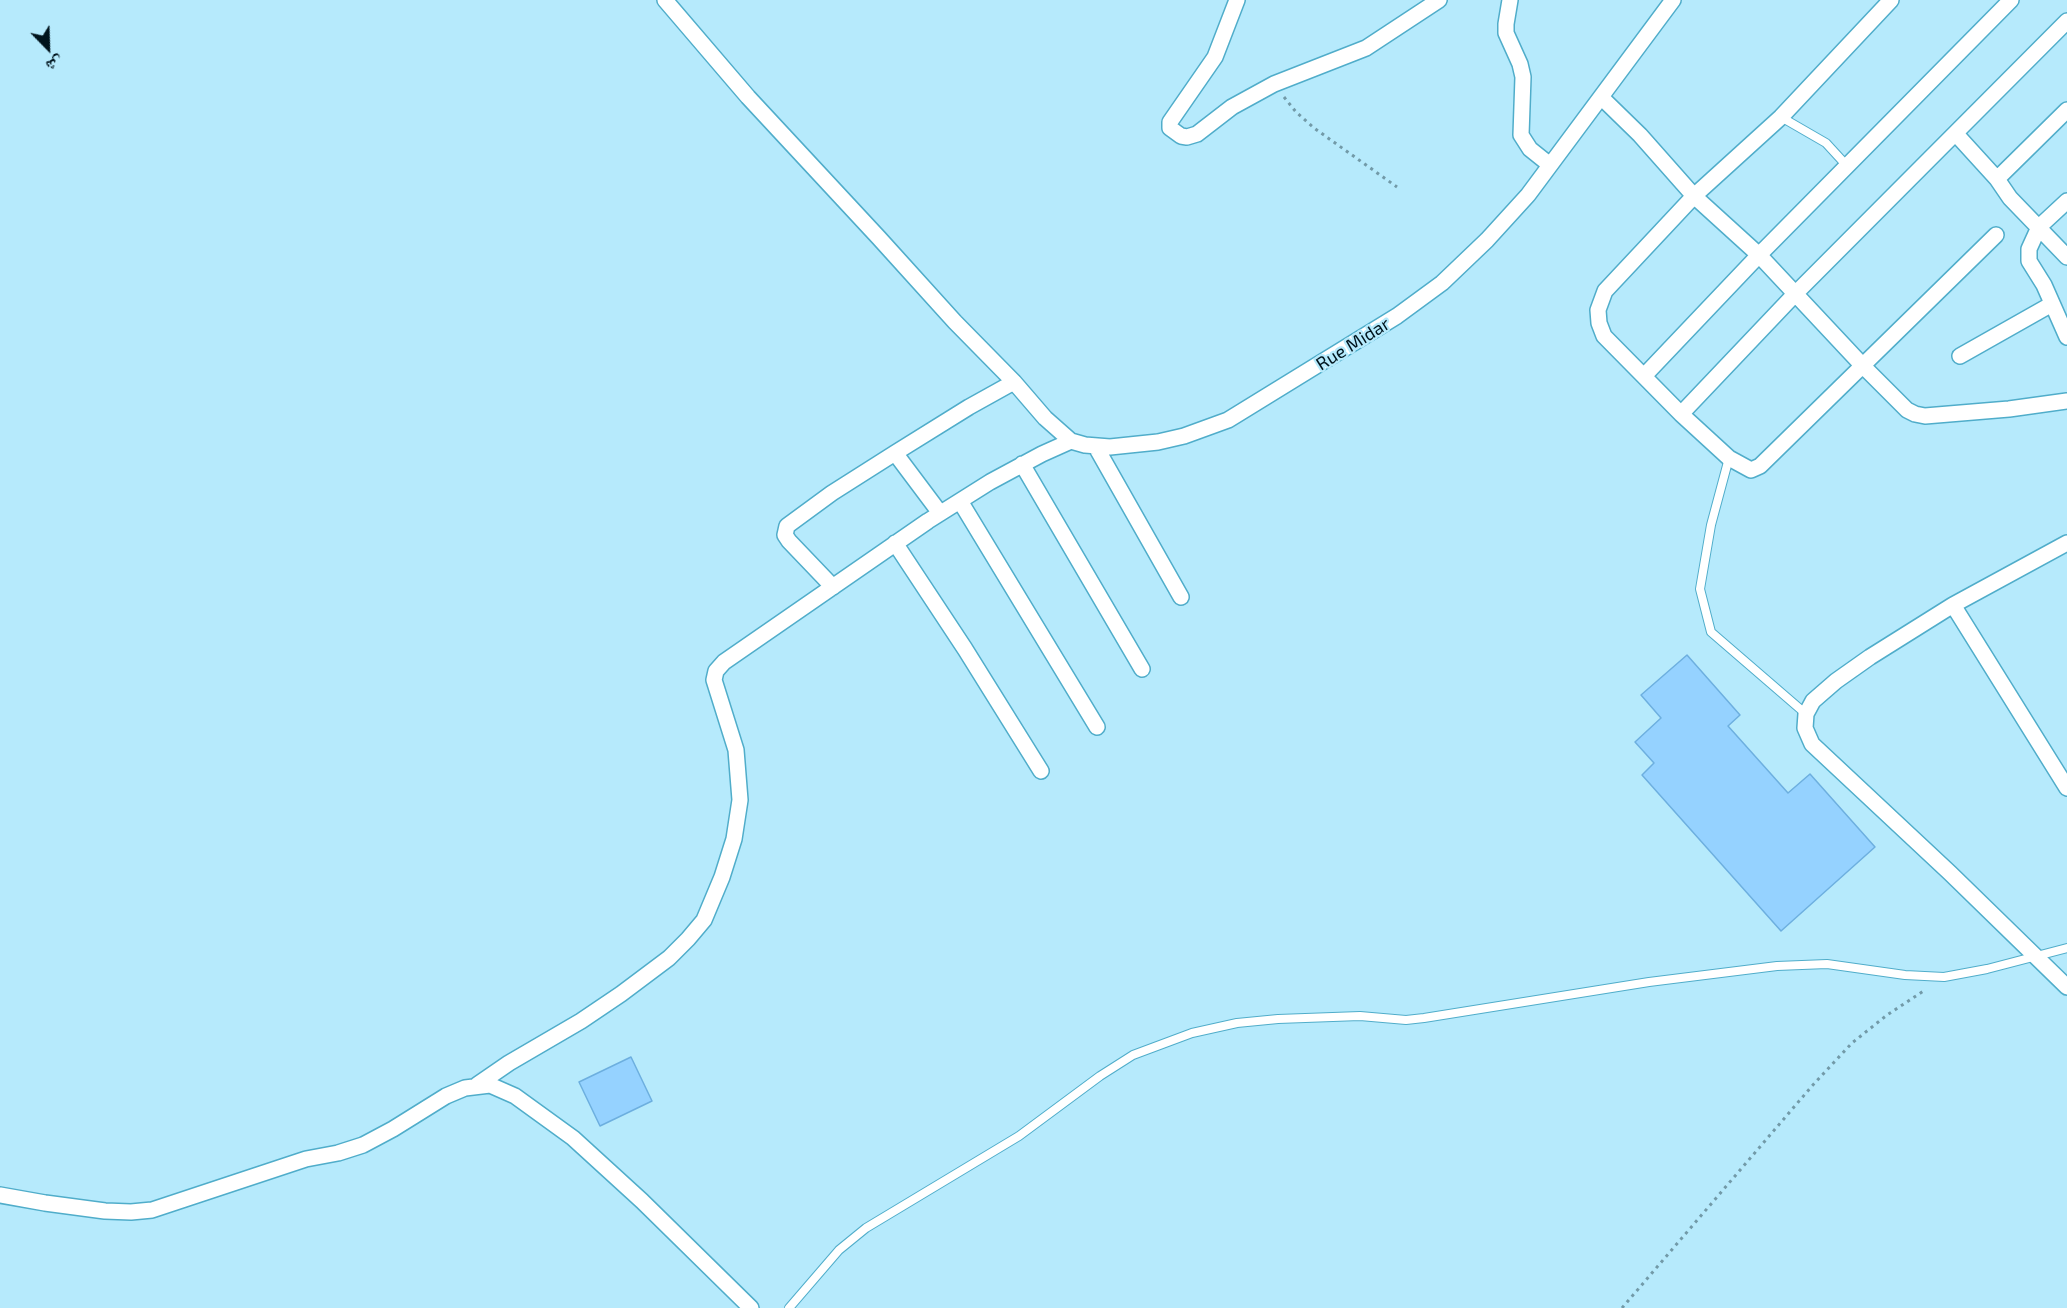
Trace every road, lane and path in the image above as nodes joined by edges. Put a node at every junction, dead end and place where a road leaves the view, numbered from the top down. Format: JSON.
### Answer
{"nodes":[{"id":1,"x":665,"y":0,"type":"edge"},
{"id":2,"x":1237,"y":0,"type":"edge"},
{"id":3,"x":1439,"y":0,"type":"edge"},
{"id":4,"x":1510,"y":0,"type":"edge"},
{"id":5,"x":1673,"y":0,"type":"edge"},
{"id":6,"x":1891,"y":0,"type":"edge"},
{"id":7,"x":2011,"y":0,"type":"edge"},
{"id":8,"x":2067,"y":21,"type":"edge"},
{"id":9,"x":1274,"y":84,"type":"junction"},
{"id":10,"x":1601,"y":97,"type":"junction"},
{"id":11,"x":2067,"y":110,"type":"edge"},
{"id":12,"x":1781,"y":117,"type":"junction"},
{"id":13,"x":1956,"y":134,"type":"junction"},
{"id":14,"x":1550,"y":165,"type":"junction"},
{"id":15,"x":1848,"y":167,"type":"junction"},
{"id":16,"x":1996,"y":179,"type":"junction"},
{"id":17,"x":1397,"y":187,"type":"dead end"},
{"id":18,"x":1694,"y":196,"type":"junction"},
{"id":19,"x":2066,"y":203,"type":"edge"},
{"id":20,"x":2039,"y":228,"type":"junction"},
{"id":21,"x":1996,"y":235,"type":"dead end"},
{"id":22,"x":1759,"y":255,"type":"junction"},
{"id":23,"x":2067,"y":257,"type":"edge"},
{"id":24,"x":1796,"y":294,"type":"junction"},
{"id":25,"x":2059,"y":309,"type":"edge"},
{"id":26,"x":2067,"y":337,"type":"edge"},
{"id":27,"x":1960,"y":356,"type":"dead end"},
{"id":28,"x":1862,"y":365,"type":"junction"},
{"id":29,"x":1644,"y":376,"type":"junction"},
{"id":30,"x":1014,"y":382,"type":"junction"},
{"id":31,"x":2067,"y":401,"type":"edge"},
{"id":32,"x":1681,"y":414,"type":"junction"},
{"id":33,"x":1071,"y":441,"type":"junction"},
{"id":34,"x":1095,"y":447,"type":"junction"},
{"id":35,"x":895,"y":453,"type":"junction"},
{"id":36,"x":1729,"y":458,"type":"junction"},
{"id":37,"x":1022,"y":464,"type":"junction"},
{"id":38,"x":960,"y":501,"type":"junction"},
{"id":39,"x":940,"y":513,"type":"junction"},
{"id":40,"x":895,"y":543,"type":"junction"},
{"id":41,"x":2067,"y":543,"type":"edge"},
{"id":42,"x":833,"y":587,"type":"junction"},
{"id":43,"x":1181,"y":597,"type":"dead end"},
{"id":44,"x":1953,"y":605,"type":"junction"},
{"id":45,"x":1142,"y":669,"type":"dead end"},
{"id":46,"x":1806,"y":714,"type":"junction"},
{"id":47,"x":1097,"y":727,"type":"dead end"},
{"id":48,"x":1041,"y":771,"type":"dead end"},
{"id":49,"x":2067,"y":788,"type":"edge"},
{"id":50,"x":2067,"y":948,"type":"edge"},
{"id":51,"x":2035,"y":955,"type":"junction"},
{"id":52,"x":1944,"y":977,"type":"junction"},
{"id":53,"x":2067,"y":987,"type":"edge"},
{"id":54,"x":477,"y":1085,"type":"junction"},
{"id":55,"x":0,"y":1195,"type":"edge"},
{"id":56,"x":751,"y":1308,"type":"edge"},
{"id":57,"x":789,"y":1308,"type":"edge"},
{"id":58,"x":1622,"y":1308,"type":"edge"}],
"edges":[{"from":1,"to":30,"type":"street","name":"Rue Midar"},
{"from":2,"to":9,"type":"street"},
{"from":3,"to":9,"type":"street"},
{"from":4,"to":14,"type":"street"},
{"from":5,"to":10,"type":"street","name":"Rue Midar"},
{"from":6,"to":12,"type":"street"},
{"from":7,"to":15,"type":"street"},
{"from":8,"to":13,"type":"street"},
{"from":9,"to":17,"type":"path"},
{"from":10,"to":14,"type":"street","name":"Rue Midar"},
{"from":10,"to":18,"type":"street"},
{"from":11,"to":16,"type":"street"},
{"from":12,"to":15,"type":"lane"},
{"from":12,"to":18,"type":"street"},
{"from":13,"to":16,"type":"street"},
{"from":13,"to":24,"type":"street"},
{"from":14,"to":34,"type":"street","name":"Rue Midar"},
{"from":15,"to":22,"type":"street"},
{"from":16,"to":20,"type":"street"},
{"from":18,"to":22,"type":"street"},
{"from":18,"to":29,"type":"street"},
{"from":19,"to":20,"type":"street"},
{"from":20,"to":23,"type":"street"},
{"from":20,"to":25,"type":"street"},
{"from":21,"to":28,"type":"street"},
{"from":22,"to":24,"type":"street"},
{"from":22,"to":29,"type":"street"},
{"from":24,"to":28,"type":"street"},
{"from":24,"to":32,"type":"street"},
{"from":25,"to":26,"type":"street"},
{"from":25,"to":27,"type":"street"},
{"from":28,"to":31,"type":"street"},
{"from":28,"to":36,"type":"street"},
{"from":29,"to":32,"type":"street"},
{"from":30,"to":33,"type":"street","name":"Rue Midar"},
{"from":30,"to":35,"type":"street"},
{"from":32,"to":36,"type":"street"},
{"from":33,"to":34,"type":"street","name":"Rue Midar"},
{"from":33,"to":37,"type":"street"},
{"from":34,"to":43,"type":"street"},
{"from":35,"to":39,"type":"street"},
{"from":35,"to":42,"type":"street"},
{"from":36,"to":46,"type":"lane"},
{"from":37,"to":38,"type":"street"},
{"from":37,"to":45,"type":"street"},
{"from":38,"to":39,"type":"street"},
{"from":38,"to":47,"type":"street"},
{"from":39,"to":40,"type":"street"},
{"from":40,"to":42,"type":"street"},
{"from":40,"to":48,"type":"street"},
{"from":41,"to":44,"type":"street"},
{"from":42,"to":54,"type":"street"},
{"from":44,"to":46,"type":"street"},
{"from":44,"to":49,"type":"street"},
{"from":46,"to":51,"type":"street"},
{"from":50,"to":51,"type":"lane"},
{"from":51,"to":52,"type":"lane"},
{"from":51,"to":53,"type":"street"},
{"from":52,"to":57,"type":"lane"},
{"from":52,"to":58,"type":"path"},
{"from":54,"to":55,"type":"street"},
{"from":54,"to":56,"type":"street"}]}
